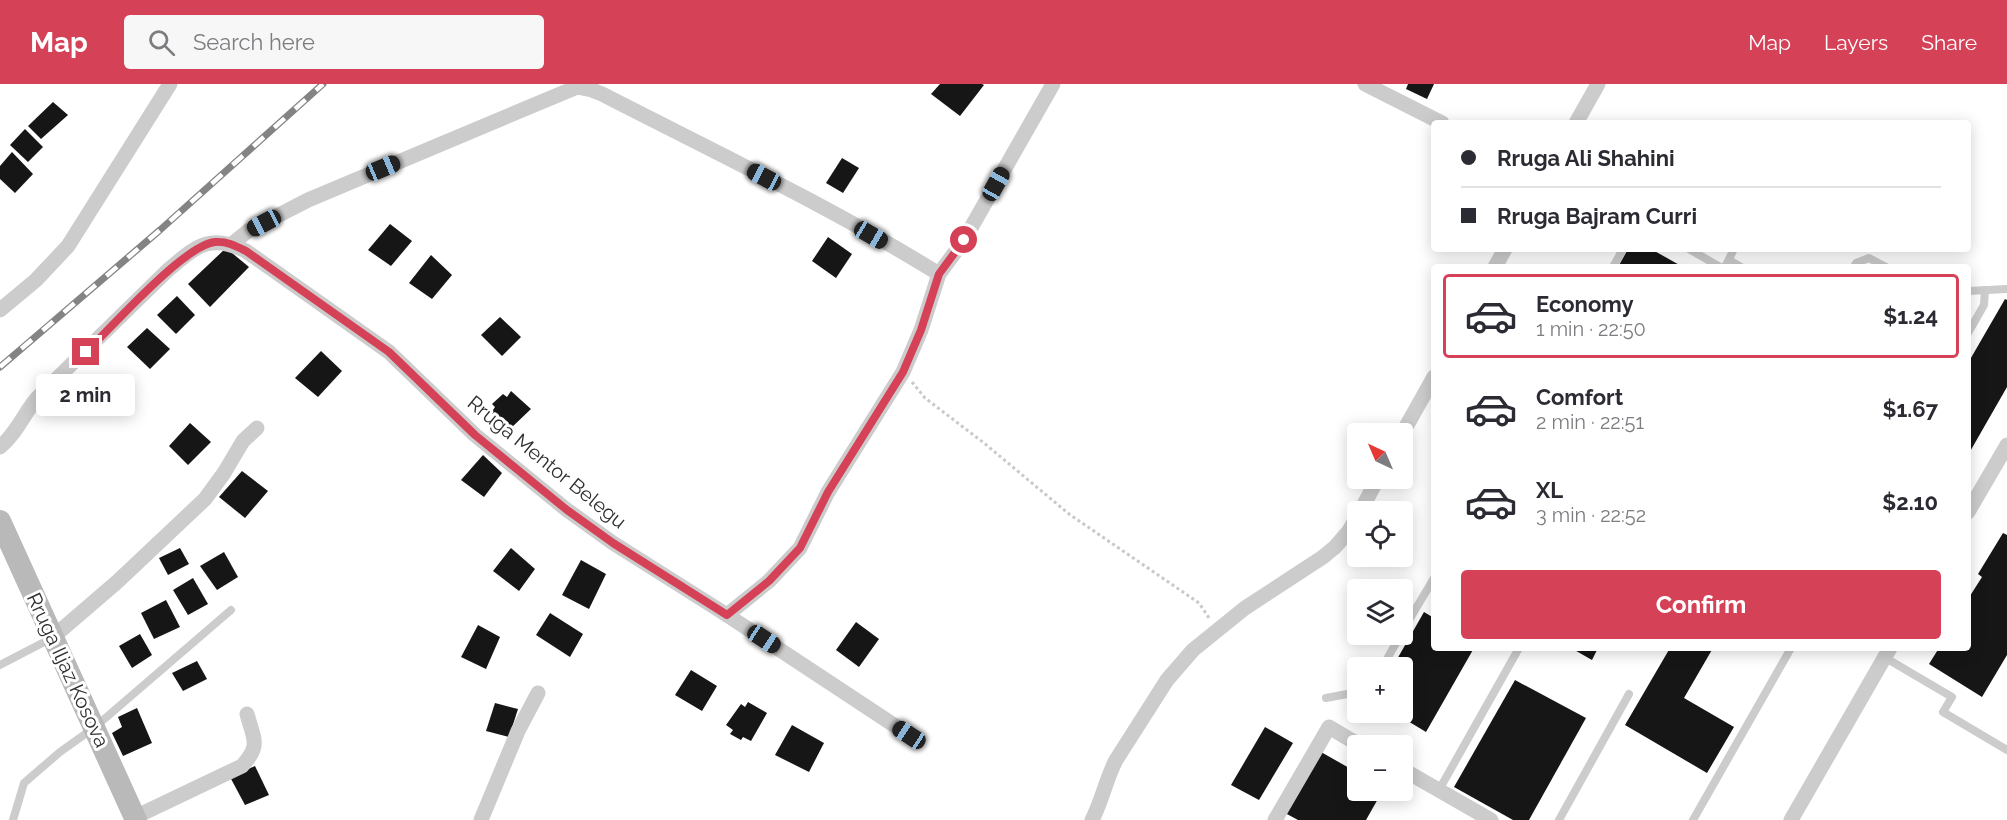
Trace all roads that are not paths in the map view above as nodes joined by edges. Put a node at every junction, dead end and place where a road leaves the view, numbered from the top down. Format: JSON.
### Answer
{"nodes":[{"id":1,"x":170,"y":84,"type":"edge"},
{"id":2,"x":1053,"y":84,"type":"edge"},
{"id":3,"x":1365,"y":84,"type":"edge"},
{"id":4,"x":1598,"y":84,"type":"edge"},
{"id":5,"x":577,"y":86,"type":"edge"},
{"id":6,"x":1436,"y":120,"type":"edge"},
{"id":7,"x":1578,"y":120,"type":"edge"},
{"id":8,"x":232,"y":244,"type":"junction"},
{"id":9,"x":1694,"y":252,"type":"edge"},
{"id":10,"x":1715,"y":264,"type":"edge"},
{"id":11,"x":1856,"y":264,"type":"edge"},
{"id":12,"x":1880,"y":264,"type":"edge"},
{"id":13,"x":939,"y":274,"type":"junction"},
{"id":14,"x":2007,"y":289,"type":"edge"},
{"id":15,"x":1985,"y":290,"type":"junction"},
{"id":16,"x":1971,"y":291,"type":"edge"},
{"id":17,"x":0,"y":310,"type":"edge"},
{"id":18,"x":1971,"y":328,"type":"edge"},
{"id":19,"x":1431,"y":382,"type":"edge"},
{"id":20,"x":1408,"y":423,"type":"edge"},
{"id":21,"x":257,"y":428,"type":"dead end"},
{"id":22,"x":2007,"y":445,"type":"edge"},
{"id":23,"x":0,"y":447,"type":"edge"},
{"id":24,"x":1971,"y":507,"type":"edge"},
{"id":25,"x":0,"y":521,"type":"edge"},
{"id":26,"x":1347,"y":532,"type":"edge"},
{"id":27,"x":1430,"y":593,"type":"edge"},
{"id":28,"x":231,"y":610,"type":"dead end"},
{"id":29,"x":727,"y":615,"type":"junction"},
{"id":30,"x":1413,"y":617,"type":"edge"},
{"id":31,"x":53,"y":637,"type":"junction"},
{"id":32,"x":1517,"y":651,"type":"edge"},
{"id":33,"x":1789,"y":651,"type":"edge"},
{"id":34,"x":1887,"y":653,"type":"edge"},
{"id":35,"x":0,"y":665,"type":"edge"},
{"id":36,"x":538,"y":693,"type":"dead end"},
{"id":37,"x":1347,"y":694,"type":"edge"},
{"id":38,"x":1629,"y":694,"type":"dead end"},
{"id":39,"x":1326,"y":698,"type":"dead end"},
{"id":40,"x":246,"y":714,"type":"dead end"},
{"id":41,"x":95,"y":727,"type":"junction"},
{"id":42,"x":909,"y":735,"type":"dead end"},
{"id":43,"x":1347,"y":738,"type":"edge"},
{"id":44,"x":2007,"y":750,"type":"edge"},
{"id":45,"x":1413,"y":776,"type":"edge"},
{"id":46,"x":1439,"y":790,"type":"junction"},
{"id":47,"x":136,"y":819,"type":"edge"},
{"id":48,"x":13,"y":820,"type":"edge"},
{"id":49,"x":481,"y":820,"type":"edge"},
{"id":50,"x":1092,"y":820,"type":"edge"},
{"id":51,"x":1275,"y":820,"type":"edge"},
{"id":52,"x":1491,"y":820,"type":"edge"},
{"id":53,"x":1559,"y":820,"type":"edge"},
{"id":54,"x":1693,"y":820,"type":"edge"},
{"id":55,"x":1791,"y":820,"type":"edge"}],
"edges":[{"from":1,"to":17,"type":"street"},
{"from":2,"to":13,"type":"street"},
{"from":3,"to":6,"type":"street"},
{"from":4,"to":7,"type":"street"},
{"from":5,"to":8,"type":"street"},
{"from":5,"to":13,"type":"street"},
{"from":8,"to":23,"type":"street"},
{"from":8,"to":29,"type":"street","name":"Rruga Mentor Belegu"},
{"from":9,"to":10,"type":"lane"},
{"from":11,"to":12,"type":"lane"},
{"from":13,"to":29,"type":"street"},
{"from":14,"to":15,"type":"lane"},
{"from":15,"to":16,"type":"lane"},
{"from":15,"to":18,"type":"lane"},
{"from":19,"to":20,"type":"street"},
{"from":21,"to":31,"type":"street"},
{"from":22,"to":24,"type":"street"},
{"from":25,"to":31,"type":"street","name":"Rruga Iljaz Kosova"},
{"from":26,"to":50,"type":"street"},
{"from":27,"to":30,"type":"lane"},
{"from":28,"to":41,"type":"lane"},
{"from":29,"to":42,"type":"street","name":"Rruga Mentor Belegu"},
{"from":31,"to":35,"type":"lane"},
{"from":31,"to":41,"type":"street","name":"Rruga Iljaz Kosova"},
{"from":32,"to":46,"type":"lane"},
{"from":33,"to":54,"type":"lane"},
{"from":34,"to":44,"type":"lane"},
{"from":34,"to":55,"type":"street"},
{"from":36,"to":49,"type":"street"},
{"from":37,"to":39,"type":"lane"},
{"from":38,"to":53,"type":"lane"},
{"from":40,"to":47,"type":"street"},
{"from":41,"to":47,"type":"street","name":"Rruga Iljaz Kosova"},
{"from":41,"to":48,"type":"lane"},
{"from":43,"to":51,"type":"street"},
{"from":45,"to":46,"type":"street"},
{"from":46,"to":52,"type":"street"}]}
